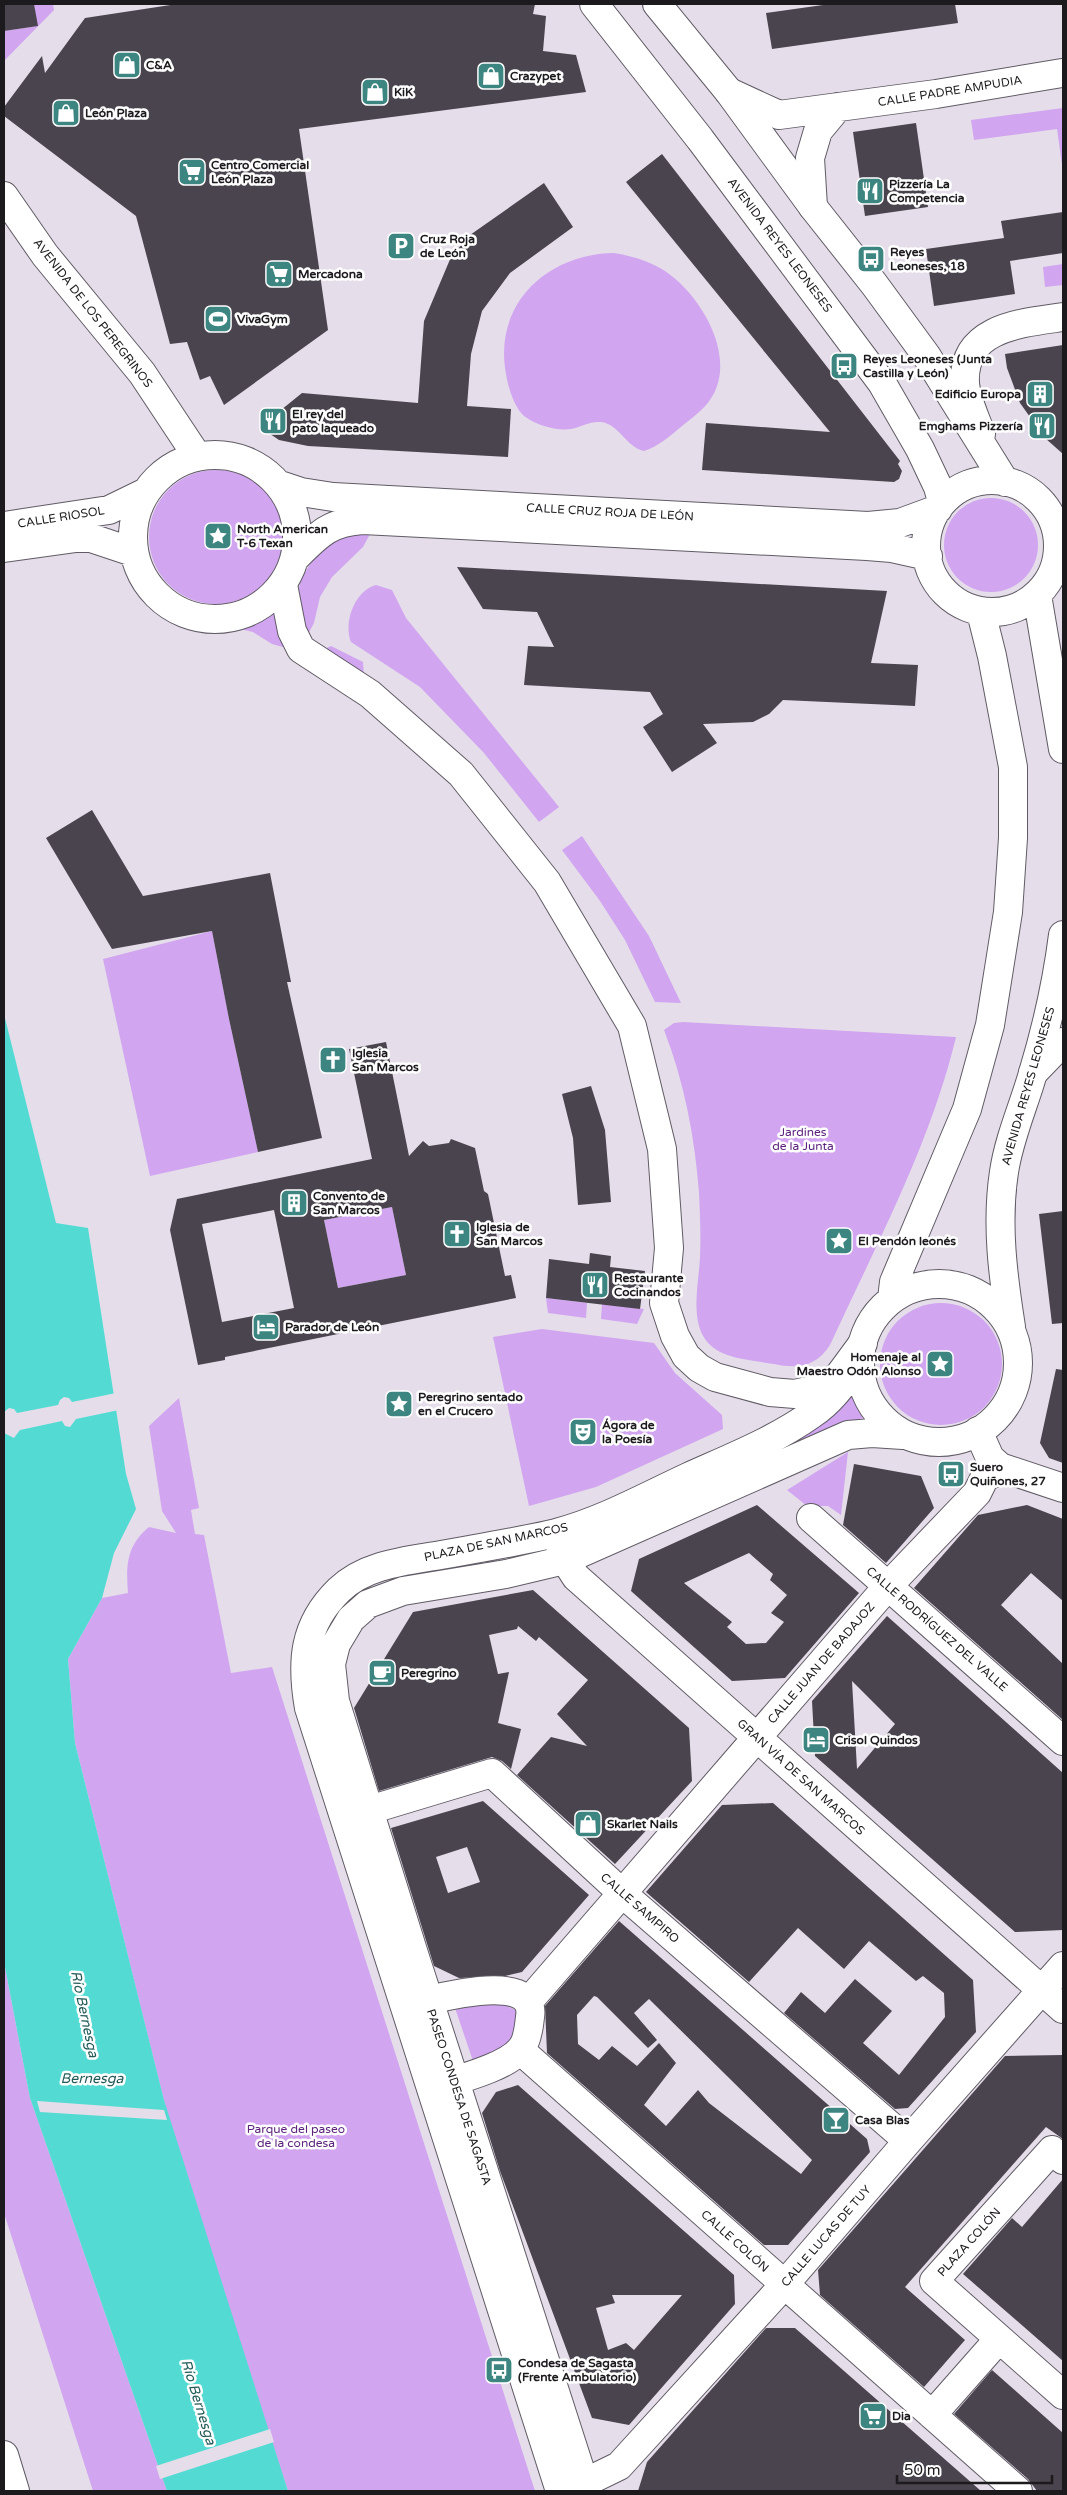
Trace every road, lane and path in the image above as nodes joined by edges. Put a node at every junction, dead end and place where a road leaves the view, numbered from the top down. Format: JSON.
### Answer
{"nodes":[{"id":1,"x":594,"y":4,"type":"edge"},
{"id":2,"x":657,"y":4,"type":"edge"},
{"id":3,"x":1062,"y":73,"type":"dead end"},
{"id":4,"x":728,"y":92,"type":"junction"},
{"id":5,"x":838,"y":107,"type":"junction"},
{"id":6,"x":4,"y":196,"type":"edge"},
{"id":7,"x":813,"y":207,"type":"junction"},
{"id":8,"x":1063,"y":317,"type":"edge"},
{"id":9,"x":986,"y":452,"type":"junction"},
{"id":10,"x":197,"y":456,"type":"junction"},
{"id":11,"x":1005,"y":482,"type":"junction"},
{"id":12,"x":280,"y":485,"type":"junction"},
{"id":13,"x":144,"y":493,"type":"junction"},
{"id":14,"x":940,"y":505,"type":"junction"},
{"id":15,"x":4,"y":526,"type":"edge"},
{"id":16,"x":4,"y":548,"type":"edge"},
{"id":17,"x":1060,"y":548,"type":"edge"},
{"id":18,"x":133,"y":552,"type":"junction"},
{"id":19,"x":928,"y":556,"type":"junction"},
{"id":20,"x":295,"y":558,"type":"junction"},
{"id":21,"x":282,"y":585,"type":"junction"},
{"id":22,"x":1037,"y":595,"type":"junction"},
{"id":23,"x":981,"y":612,"type":"junction"},
{"id":24,"x":1063,"y":749,"type":"edge"},
{"id":25,"x":1063,"y":935,"type":"edge"},
{"id":26,"x":1060,"y":983,"type":"edge"},
{"id":27,"x":1063,"y":1042,"type":"edge"},
{"id":28,"x":1033,"y":1073,"type":"junction"},
{"id":29,"x":892,"y":1299,"type":"junction"},
{"id":30,"x":1011,"y":1327,"type":"junction"},
{"id":31,"x":862,"y":1352,"type":"junction"},
{"id":32,"x":976,"y":1432,"type":"junction"},
{"id":33,"x":903,"y":1435,"type":"junction"},
{"id":34,"x":994,"y":1473,"type":"junction"},
{"id":35,"x":1063,"y":1488,"type":"edge"},
{"id":36,"x":811,"y":1518,"type":"dead end"},
{"id":37,"x":556,"y":1532,"type":"junction"},
{"id":38,"x":565,"y":1560,"type":"junction"},
{"id":39,"x":888,"y":1586,"type":"junction"},
{"id":40,"x":309,"y":1708,"type":"joint"},
{"id":41,"x":757,"y":1738,"type":"junction"},
{"id":42,"x":1063,"y":1741,"type":"edge"},
{"id":43,"x":356,"y":1814,"type":"junction"},
{"id":44,"x":623,"y":1894,"type":"junction"},
{"id":45,"x":1063,"y":1966,"type":"edge"},
{"id":46,"x":1042,"y":1990,"type":"junction"},
{"id":47,"x":528,"y":2002,"type":"junction"},
{"id":48,"x":417,"y":2003,"type":"junction"},
{"id":49,"x":1063,"y":2009,"type":"edge"},
{"id":50,"x":520,"y":2050,"type":"junction"},
{"id":51,"x":443,"y":2084,"type":"junction"},
{"id":52,"x":908,"y":2141,"type":"junction"},
{"id":53,"x":1063,"y":2160,"type":"edge"},
{"id":54,"x":784,"y":2285,"type":"junction"},
{"id":55,"x":999,"y":2339,"type":"junction"},
{"id":56,"x":1063,"y":2395,"type":"edge"},
{"id":57,"x":932,"y":2415,"type":"junction"},
{"id":58,"x":4,"y":2455,"type":"edge"},
{"id":59,"x":577,"y":2489,"type":"edge"},
{"id":60,"x":15,"y":2491,"type":"edge"},
{"id":61,"x":1018,"y":2491,"type":"edge"}],
"edges":[{"from":1,"to":14,"type":"main road","name":"AVENIDA REYES LEONESES"},
{"from":2,"to":4,"type":"main road"},
{"from":3,"to":5,"type":"main road","name":"CALLE PADRE AMPUDIA"},
{"from":4,"to":5,"type":"main road","name":"CALLE PADRE AMPUDIA"},
{"from":4,"to":7,"type":"main road"},
{"from":5,"to":7,"type":"main road"},
{"from":6,"to":10,"type":"main road","name":"AVENIDA DE LOS PEREGRINOS"},
{"from":7,"to":9,"type":"main road"},
{"from":8,"to":9,"type":"main road"},
{"from":9,"to":11,"type":"main road"},
{"from":10,"to":12,"type":"main road"},
{"from":10,"to":13,"type":"main road"},
{"from":11,"to":14,"type":"main road"},
{"from":11,"to":17,"type":"main road"},
{"from":12,"to":14,"type":"main road","name":"CALLE CRUZ ROJA DE LEÓN"},
{"from":12,"to":20,"type":"main road"},
{"from":13,"to":15,"type":"main road","name":"CALLE RIOSOL"},
{"from":13,"to":18,"type":"main road"},
{"from":14,"to":19,"type":"main road"},
{"from":16,"to":18,"type":"main road","name":"CALLE RIOSOL"},
{"from":17,"to":22,"type":"main road"},
{"from":18,"to":21,"type":"main road"},
{"from":19,"to":20,"type":"main road","name":"CALLE CRUZ ROJA DE LEÓN"},
{"from":19,"to":23,"type":"main road"},
{"from":20,"to":21,"type":"main road"},
{"from":21,"to":31,"type":"main road"},
{"from":22,"to":23,"type":"main road"},
{"from":22,"to":24,"type":"main road"},
{"from":23,"to":29,"type":"main road"},
{"from":25,"to":26,"type":"main road","name":"AVENIDA REYES LEONESES"},
{"from":26,"to":28,"type":"main road","name":"AVENIDA REYES LEONESES"},
{"from":27,"to":28,"type":"main road"},
{"from":28,"to":30,"type":"main road","name":"AVENIDA REYES LEONESES"},
{"from":29,"to":30,"type":"main road"},
{"from":29,"to":31,"type":"main road"},
{"from":30,"to":32,"type":"main road"},
{"from":31,"to":33,"type":"main road"},
{"from":31,"to":37,"type":"main road","name":"PLAZA DE SAN MARCOS"},
{"from":32,"to":33,"type":"main road"},
{"from":32,"to":34,"type":"main road"},
{"from":33,"to":38,"type":"main road"},
{"from":34,"to":35,"type":"main road"},
{"from":34,"to":39,"type":"main road","name":"CALLE JUAN DE BADAJOZ"},
{"from":36,"to":39,"type":"main road","name":"CALLE RODRÍGUEZ DEL VALLE"},
{"from":37,"to":38,"type":"main road","name":"GRAN VÍA DE SAN MARCOS"},
{"from":37,"to":40,"type":"main road","name":"PLAZA DE SAN MARCOS"},
{"from":38,"to":41,"type":"main road","name":"GRAN VÍA DE SAN MARCOS"},
{"from":38,"to":43,"type":"main road","name":"PASEO CONDESA DE SAGASTA"},
{"from":39,"to":41,"type":"main road","name":"CALLE JUAN DE BADAJOZ"},
{"from":39,"to":42,"type":"main road","name":"CALLE RODRÍGUEZ DEL VALLE"},
{"from":40,"to":43,"type":"main road","name":"PASEO CONDESA DE SAGASTA"},
{"from":41,"to":44,"type":"main road","name":"CALLE JUAN DE BADAJOZ"},
{"from":41,"to":46,"type":"main road","name":"GRAN VÍA DE SAN MARCOS"},
{"from":43,"to":44,"type":"main road","name":"CALLE SAMPIRO"},
{"from":43,"to":48,"type":"main road","name":"PASEO CONDESA DE SAGASTA"},
{"from":44,"to":47,"type":"main road","name":"CALLE JUAN DE BADAJOZ"},
{"from":44,"to":52,"type":"main road","name":"CALLE SAMPIRO"},
{"from":45,"to":46,"type":"main road","name":"CALLE LUCAS DE TUY"},
{"from":46,"to":49,"type":"main road","name":"GRAN VÍA DE SAN MARCOS"},
{"from":46,"to":52,"type":"main road","name":"CALLE LUCAS DE TUY"},
{"from":47,"to":48,"type":"main road"},
{"from":47,"to":50,"type":"main road"},
{"from":48,"to":51,"type":"main road","name":"PASEO CONDESA DE SAGASTA"},
{"from":50,"to":51,"type":"main road"},
{"from":50,"to":54,"type":"main road","name":"CALLE COLÓN"},
{"from":51,"to":59,"type":"main road","name":"PASEO CONDESA DE SAGASTA"},
{"from":52,"to":54,"type":"main road","name":"CALLE LUCAS DE TUY"},
{"from":53,"to":55,"type":"main road","name":"PLAZA COLÓN"},
{"from":54,"to":57,"type":"main road","name":"CALLE COLÓN"},
{"from":54,"to":59,"type":"main road","name":"CALLE LUCAS DE TUY"},
{"from":55,"to":56,"type":"main road","name":"PLAZA COLÓN"},
{"from":55,"to":57,"type":"main road"},
{"from":57,"to":61,"type":"main road","name":"CALLE COLÓN"},
{"from":58,"to":60,"type":"main road"}]}
